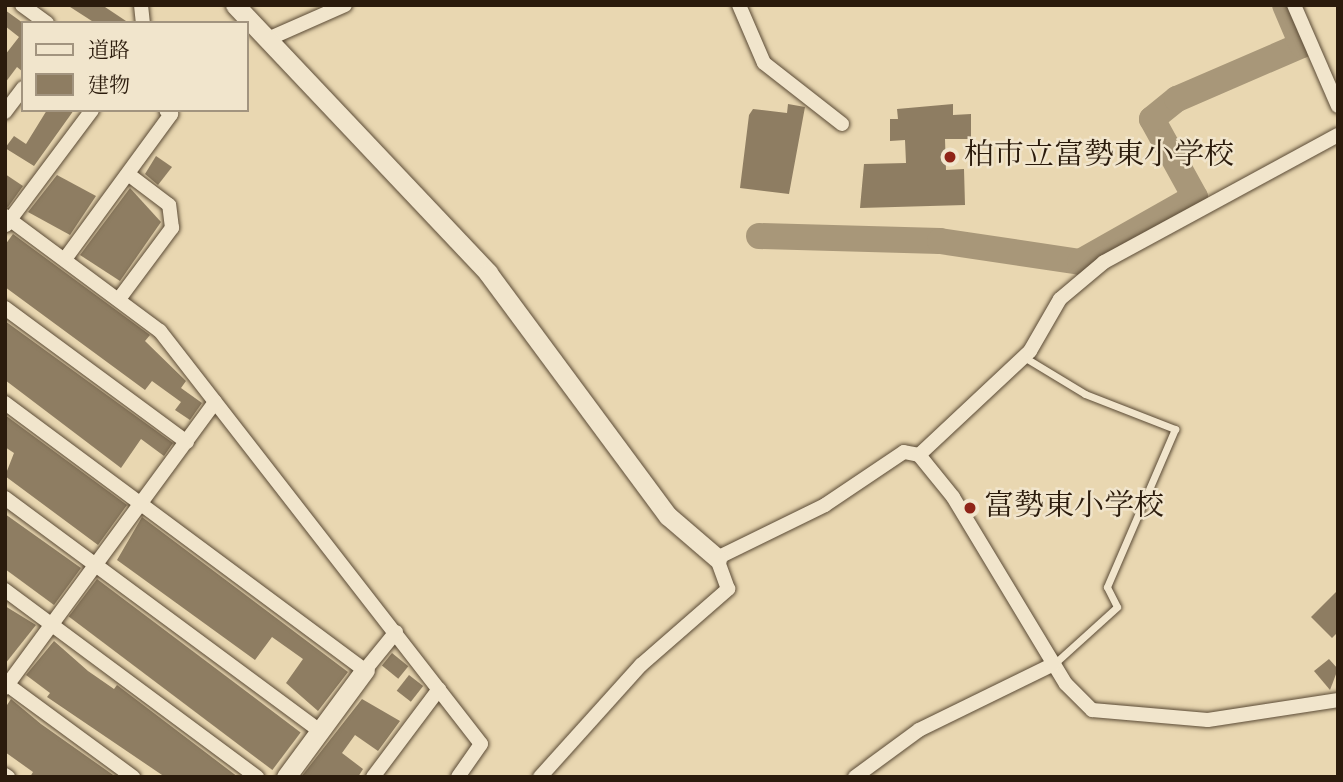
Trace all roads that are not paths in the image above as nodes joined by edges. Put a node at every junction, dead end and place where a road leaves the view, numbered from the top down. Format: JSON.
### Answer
{"nodes":[{"id":1,"x":22,"y":5,"type":"edge"},
{"id":2,"x":235,"y":5,"type":"edge"},
{"id":3,"x":345,"y":5,"type":"edge"},
{"id":4,"x":738,"y":5,"type":"edge"},
{"id":5,"x":1294,"y":5,"type":"edge"},
{"id":6,"x":44,"y":21,"type":"edge"},
{"id":7,"x":268,"y":39,"type":"junction"},
{"id":8,"x":21,"y":91,"type":"edge"},
{"id":9,"x":1338,"y":106,"type":"edge"},
{"id":10,"x":5,"y":112,"type":"edge"},
{"id":11,"x":90,"y":112,"type":"edge"},
{"id":12,"x":168,"y":112,"type":"edge"},
{"id":13,"x":842,"y":124,"type":"dead end"},
{"id":14,"x":1338,"y":135,"type":"edge"},
{"id":15,"x":128,"y":174,"type":"junction"},
{"id":16,"x":7,"y":220,"type":"edge"},
{"id":17,"x":65,"y":260,"type":"junction"},
{"id":18,"x":119,"y":299,"type":"junction"},
{"id":19,"x":5,"y":308,"type":"edge"},
{"id":20,"x":1024,"y":357,"type":"junction"},
{"id":21,"x":215,"y":402,"type":"junction"},
{"id":22,"x":5,"y":403,"type":"edge"},
{"id":23,"x":187,"y":442,"type":"junction"},
{"id":24,"x":919,"y":455,"type":"junction"},
{"id":25,"x":5,"y":498,"type":"edge"},
{"id":26,"x":142,"y":503,"type":"junction"},
{"id":27,"x":717,"y":558,"type":"junction"},
{"id":28,"x":97,"y":565,"type":"junction"},
{"id":29,"x":5,"y":590,"type":"edge"},
{"id":30,"x":52,"y":625,"type":"junction"},
{"id":31,"x":396,"y":632,"type":"junction"},
{"id":32,"x":1054,"y":664,"type":"junction"},
{"id":33,"x":365,"y":670,"type":"junction"},
{"id":34,"x":6,"y":685,"type":"edge"},
{"id":35,"x":439,"y":689,"type":"junction"},
{"id":36,"x":1338,"y":700,"type":"edge"},
{"id":37,"x":320,"y":731,"type":"junction"},
{"id":38,"x":378,"y":775,"type":"edge"},
{"id":39,"x":133,"y":777,"type":"edge"},
{"id":40,"x":257,"y":777,"type":"edge"},
{"id":41,"x":286,"y":777,"type":"edge"},
{"id":42,"x":458,"y":777,"type":"edge"},
{"id":43,"x":540,"y":777,"type":"edge"},
{"id":44,"x":855,"y":777,"type":"edge"}],
"edges":[{"from":1,"to":6,"type":"street"},
{"from":2,"to":7,"type":"street"},
{"from":3,"to":7,"type":"street"},
{"from":4,"to":13,"type":"street"},
{"from":5,"to":9,"type":"street"},
{"from":7,"to":27,"type":"street"},
{"from":8,"to":10,"type":"street"},
{"from":11,"to":16,"type":"street"},
{"from":12,"to":15,"type":"street"},
{"from":14,"to":20,"type":"street"},
{"from":15,"to":17,"type":"street"},
{"from":15,"to":18,"type":"street"},
{"from":16,"to":17,"type":"street"},
{"from":17,"to":18,"type":"street"},
{"from":18,"to":21,"type":"street"},
{"from":19,"to":23,"type":"street"},
{"from":20,"to":24,"type":"street"},
{"from":20,"to":32,"type":"lane"},
{"from":21,"to":23,"type":"street"},
{"from":21,"to":31,"type":"street"},
{"from":22,"to":26,"type":"street"},
{"from":23,"to":26,"type":"street"},
{"from":24,"to":27,"type":"street"},
{"from":24,"to":32,"type":"street"},
{"from":25,"to":28,"type":"street"},
{"from":26,"to":28,"type":"street"},
{"from":26,"to":33,"type":"street"},
{"from":27,"to":43,"type":"street"},
{"from":28,"to":30,"type":"street"},
{"from":28,"to":37,"type":"street"},
{"from":29,"to":30,"type":"street"},
{"from":30,"to":34,"type":"street"},
{"from":30,"to":40,"type":"street"},
{"from":31,"to":33,"type":"street"},
{"from":31,"to":35,"type":"street"},
{"from":32,"to":36,"type":"street"},
{"from":32,"to":44,"type":"street"},
{"from":33,"to":37,"type":"street"},
{"from":34,"to":39,"type":"street"},
{"from":35,"to":38,"type":"street"},
{"from":35,"to":42,"type":"street"},
{"from":37,"to":41,"type":"street"}]}
